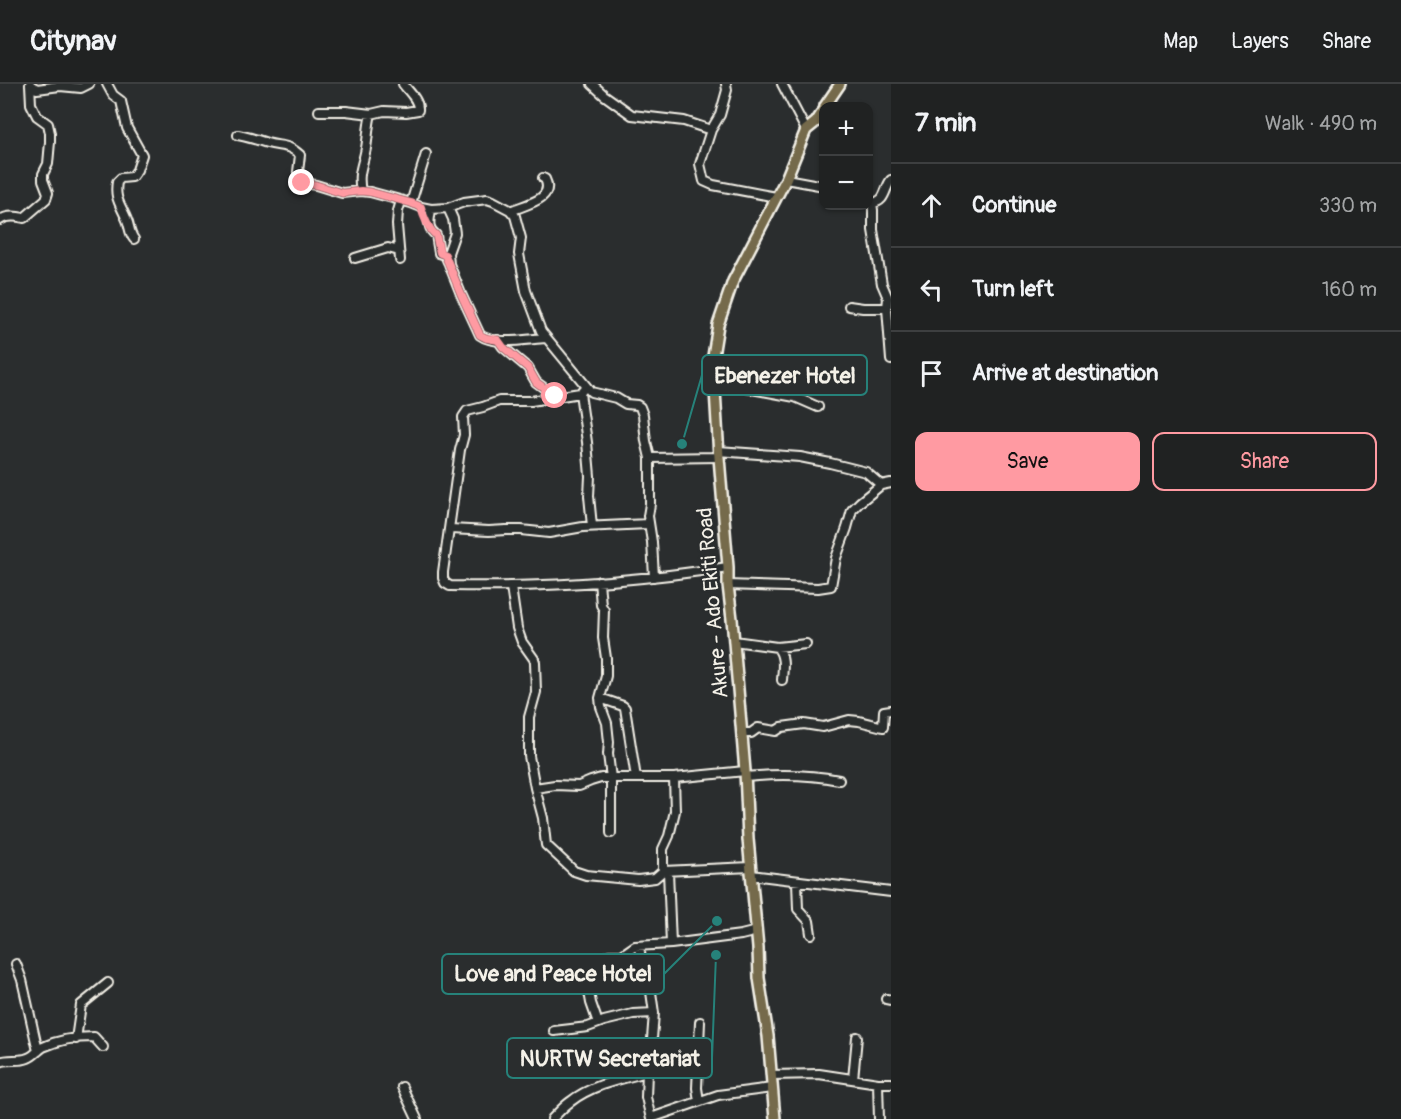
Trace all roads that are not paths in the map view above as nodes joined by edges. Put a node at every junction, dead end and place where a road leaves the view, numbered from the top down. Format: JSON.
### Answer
{"nodes":[{"id":1,"x":89,"y":84,"type":"edge"},
{"id":2,"x":107,"y":84,"type":"edge"},
{"id":3,"x":403,"y":84,"type":"edge"},
{"id":4,"x":592,"y":84,"type":"edge"},
{"id":5,"x":726,"y":84,"type":"edge"},
{"id":6,"x":782,"y":84,"type":"edge"},
{"id":7,"x":840,"y":84,"type":"edge"},
{"id":8,"x":30,"y":85,"type":"edge"},
{"id":9,"x":828,"y":102,"type":"edge"},
{"id":10,"x":319,"y":111,"type":"dead end"},
{"id":11,"x":371,"y":114,"type":"junction"},
{"id":12,"x":819,"y":117,"type":"edge"},
{"id":13,"x":711,"y":130,"type":"junction"},
{"id":14,"x":806,"y":130,"type":"junction"},
{"id":15,"x":238,"y":135,"type":"dead end"},
{"id":16,"x":426,"y":154,"type":"dead end"},
{"id":17,"x":543,"y":178,"type":"dead end"},
{"id":18,"x":786,"y":179,"type":"junction"},
{"id":19,"x":891,"y":180,"type":"edge"},
{"id":20,"x":819,"y":185,"type":"edge"},
{"id":21,"x":361,"y":191,"type":"junction"},
{"id":22,"x":776,"y":197,"type":"junction"},
{"id":23,"x":401,"y":201,"type":"junction"},
{"id":24,"x":873,"y":202,"type":"edge"},
{"id":25,"x":411,"y":203,"type":"junction"},
{"id":26,"x":421,"y":207,"type":"junction"},
{"id":27,"x":448,"y":208,"type":"junction"},
{"id":28,"x":431,"y":209,"type":"junction"},
{"id":29,"x":872,"y":210,"type":"edge"},
{"id":30,"x":512,"y":212,"type":"junction"},
{"id":31,"x":0,"y":219,"type":"edge"},
{"id":32,"x":428,"y":224,"type":"junction"},
{"id":33,"x":134,"y":239,"type":"dead end"},
{"id":34,"x":399,"y":251,"type":"junction"},
{"id":35,"x":355,"y":258,"type":"dead end"},
{"id":36,"x":400,"y":260,"type":"dead end"},
{"id":37,"x":449,"y":264,"type":"junction"},
{"id":38,"x":849,"y":306,"type":"dead end"},
{"id":39,"x":887,"y":308,"type":"junction"},
{"id":40,"x":545,"y":338,"type":"junction"},
{"id":41,"x":498,"y":340,"type":"junction"},
{"id":42,"x":891,"y":360,"type":"edge"},
{"id":43,"x":713,"y":382,"type":"junction"},
{"id":44,"x":583,"y":390,"type":"junction"},
{"id":45,"x":555,"y":396,"type":"junction"},
{"id":46,"x":818,"y":407,"type":"dead end"},
{"id":47,"x":718,"y":454,"type":"junction"},
{"id":48,"x":650,"y":458,"type":"junction"},
{"id":49,"x":891,"y":483,"type":"edge"},
{"id":50,"x":881,"y":485,"type":"junction"},
{"id":51,"x":648,"y":524,"type":"junction"},
{"id":52,"x":592,"y":526,"type":"junction"},
{"id":53,"x":450,"y":529,"type":"junction"},
{"id":54,"x":728,"y":567,"type":"junction"},
{"id":55,"x":654,"y":577,"type":"junction"},
{"id":56,"x":599,"y":581,"type":"junction"},
{"id":57,"x":728,"y":585,"type":"junction"},
{"id":58,"x":511,"y":587,"type":"junction"},
{"id":59,"x":734,"y":641,"type":"junction"},
{"id":60,"x":806,"y":644,"type":"dead end"},
{"id":61,"x":777,"y":646,"type":"junction"},
{"id":62,"x":783,"y":680,"type":"dead end"},
{"id":63,"x":600,"y":698,"type":"junction"},
{"id":64,"x":891,"y":710,"type":"edge"},
{"id":65,"x":741,"y":733,"type":"junction"},
{"id":66,"x":745,"y":774,"type":"junction"},
{"id":67,"x":611,"y":778,"type":"junction"},
{"id":68,"x":636,"y":778,"type":"junction"},
{"id":69,"x":674,"y":778,"type":"junction"},
{"id":70,"x":839,"y":780,"type":"dead end"},
{"id":71,"x":535,"y":788,"type":"junction"},
{"id":72,"x":611,"y":833,"type":"dead end"},
{"id":73,"x":666,"y":871,"type":"junction"},
{"id":74,"x":751,"y":871,"type":"junction"},
{"id":75,"x":797,"y":881,"type":"junction"},
{"id":76,"x":891,"y":892,"type":"edge"},
{"id":77,"x":756,"y":931,"type":"junction"},
{"id":78,"x":812,"y":934,"type":"dead end"},
{"id":79,"x":671,"y":944,"type":"junction"},
{"id":80,"x":639,"y":946,"type":"junction"},
{"id":81,"x":16,"y":964,"type":"dead end"},
{"id":82,"x":108,"y":983,"type":"dead end"},
{"id":83,"x":654,"y":1013,"type":"junction"},
{"id":84,"x":700,"y":1022,"type":"dead end"},
{"id":85,"x":598,"y":1023,"type":"junction"},
{"id":86,"x":554,"y":1031,"type":"dead end"},
{"id":87,"x":857,"y":1037,"type":"dead end"},
{"id":88,"x":76,"y":1039,"type":"junction"},
{"id":89,"x":103,"y":1047,"type":"dead end"},
{"id":90,"x":38,"y":1051,"type":"junction"},
{"id":91,"x":0,"y":1062,"type":"edge"},
{"id":92,"x":647,"y":1072,"type":"junction"},
{"id":93,"x":771,"y":1075,"type":"junction"},
{"id":94,"x":853,"y":1079,"type":"junction"},
{"id":95,"x":878,"y":1083,"type":"junction"},
{"id":96,"x":891,"y":1083,"type":"edge"},
{"id":97,"x":402,"y":1087,"type":"dead end"},
{"id":98,"x":772,"y":1088,"type":"junction"},
{"id":99,"x":699,"y":1101,"type":"junction"},
{"id":100,"x":417,"y":1119,"type":"edge"},
{"id":101,"x":552,"y":1119,"type":"edge"},
{"id":102,"x":651,"y":1119,"type":"edge"},
{"id":103,"x":775,"y":1119,"type":"edge"},
{"id":104,"x":879,"y":1119,"type":"edge"}],
"edges":[{"from":1,"to":8,"type":"street"},
{"from":2,"to":33,"type":"street"},
{"from":3,"to":11,"type":"street"},
{"from":4,"to":13,"type":"street"},
{"from":5,"to":13,"type":"street"},
{"from":6,"to":14,"type":"street"},
{"from":7,"to":9,"type":"main road","name":"Akure - Ado Ekiti Road"},
{"from":8,"to":31,"type":"street"},
{"from":10,"to":11,"type":"street"},
{"from":11,"to":21,"type":"street"},
{"from":12,"to":14,"type":"main road","name":"Akure - Ado Ekiti Road"},
{"from":13,"to":22,"type":"street"},
{"from":14,"to":18,"type":"main road","name":"Akure - Ado Ekiti Road"},
{"from":15,"to":21,"type":"street"},
{"from":16,"to":25,"type":"street"},
{"from":17,"to":30,"type":"street"},
{"from":18,"to":20,"type":"street"},
{"from":18,"to":22,"type":"main road","name":"Akure - Ado Ekiti Road"},
{"from":19,"to":24,"type":"street"},
{"from":21,"to":23,"type":"street"},
{"from":22,"to":43,"type":"main road","name":"Akure - Ado Ekiti Road"},
{"from":23,"to":25,"type":"street"},
{"from":23,"to":34,"type":"street"},
{"from":25,"to":26,"type":"street"},
{"from":26,"to":28,"type":"street"},
{"from":26,"to":32,"type":"street"},
{"from":27,"to":28,"type":"street"},
{"from":27,"to":30,"type":"street"},
{"from":27,"to":37,"type":"street"},
{"from":28,"to":32,"type":"street"},
{"from":29,"to":39,"type":"street"},
{"from":30,"to":40,"type":"street"},
{"from":32,"to":37,"type":"street"},
{"from":34,"to":35,"type":"street"},
{"from":34,"to":36,"type":"street"},
{"from":37,"to":41,"type":"street"},
{"from":38,"to":39,"type":"street"},
{"from":39,"to":42,"type":"street"},
{"from":40,"to":41,"type":"street"},
{"from":40,"to":44,"type":"street"},
{"from":41,"to":45,"type":"street"},
{"from":43,"to":46,"type":"street"},
{"from":43,"to":47,"type":"main road","name":"Akure - Ado Ekiti Road"},
{"from":44,"to":45,"type":"street"},
{"from":44,"to":48,"type":"street"},
{"from":44,"to":52,"type":"street"},
{"from":45,"to":53,"type":"street"},
{"from":47,"to":48,"type":"street"},
{"from":47,"to":50,"type":"street"},
{"from":47,"to":54,"type":"main road","name":"Akure - Ado Ekiti Road"},
{"from":48,"to":51,"type":"street"},
{"from":49,"to":50,"type":"street"},
{"from":50,"to":57,"type":"street"},
{"from":51,"to":52,"type":"street"},
{"from":51,"to":55,"type":"street"},
{"from":52,"to":53,"type":"street"},
{"from":53,"to":58,"type":"street"},
{"from":54,"to":55,"type":"street"},
{"from":54,"to":57,"type":"main road","name":"Akure - Ado Ekiti Road"},
{"from":55,"to":56,"type":"street"},
{"from":56,"to":58,"type":"street"},
{"from":56,"to":63,"type":"street"},
{"from":57,"to":59,"type":"main road","name":"Akure - Ado Ekiti Road"},
{"from":58,"to":71,"type":"street"},
{"from":59,"to":61,"type":"street"},
{"from":59,"to":65,"type":"main road","name":"Akure - Ado Ekiti Road"},
{"from":60,"to":61,"type":"street"},
{"from":61,"to":62,"type":"street"},
{"from":63,"to":67,"type":"street"},
{"from":63,"to":68,"type":"street"},
{"from":64,"to":65,"type":"street"},
{"from":65,"to":66,"type":"main road","name":"Akure - Ado Ekiti Road"},
{"from":66,"to":69,"type":"street"},
{"from":66,"to":70,"type":"street"},
{"from":66,"to":74,"type":"main road","name":"Akure - Ado Ekiti Road"},
{"from":67,"to":68,"type":"street"},
{"from":67,"to":71,"type":"street"},
{"from":67,"to":72,"type":"street"},
{"from":68,"to":69,"type":"street"},
{"from":69,"to":73,"type":"street"},
{"from":71,"to":73,"type":"street"},
{"from":73,"to":74,"type":"street"},
{"from":73,"to":79,"type":"street"},
{"from":74,"to":75,"type":"street"},
{"from":74,"to":77,"type":"main road","name":"Akure - Ado Ekiti Road"},
{"from":75,"to":76,"type":"street"},
{"from":75,"to":78,"type":"street"},
{"from":77,"to":79,"type":"street"},
{"from":77,"to":93,"type":"main road","name":"Akure - Ado Ekiti Road"},
{"from":79,"to":80,"type":"street"},
{"from":80,"to":83,"type":"street"},
{"from":80,"to":85,"type":"street"},
{"from":81,"to":90,"type":"street"},
{"from":82,"to":88,"type":"street"},
{"from":83,"to":85,"type":"street"},
{"from":83,"to":92,"type":"street"},
{"from":84,"to":99,"type":"street"},
{"from":85,"to":86,"type":"street"},
{"from":87,"to":94,"type":"street"},
{"from":88,"to":89,"type":"street"},
{"from":88,"to":90,"type":"street"},
{"from":90,"to":91,"type":"street"},
{"from":92,"to":101,"type":"street"},
{"from":92,"to":102,"type":"street"},
{"from":93,"to":94,"type":"street"},
{"from":93,"to":98,"type":"main road","name":"Akure - Ado Ekiti Road"},
{"from":94,"to":95,"type":"street"},
{"from":95,"to":96,"type":"street"},
{"from":95,"to":104,"type":"street"},
{"from":97,"to":100,"type":"street"},
{"from":98,"to":99,"type":"street"},
{"from":98,"to":103,"type":"main road","name":"Akure - Ado Ekiti Road"},
{"from":99,"to":102,"type":"street"}]}
